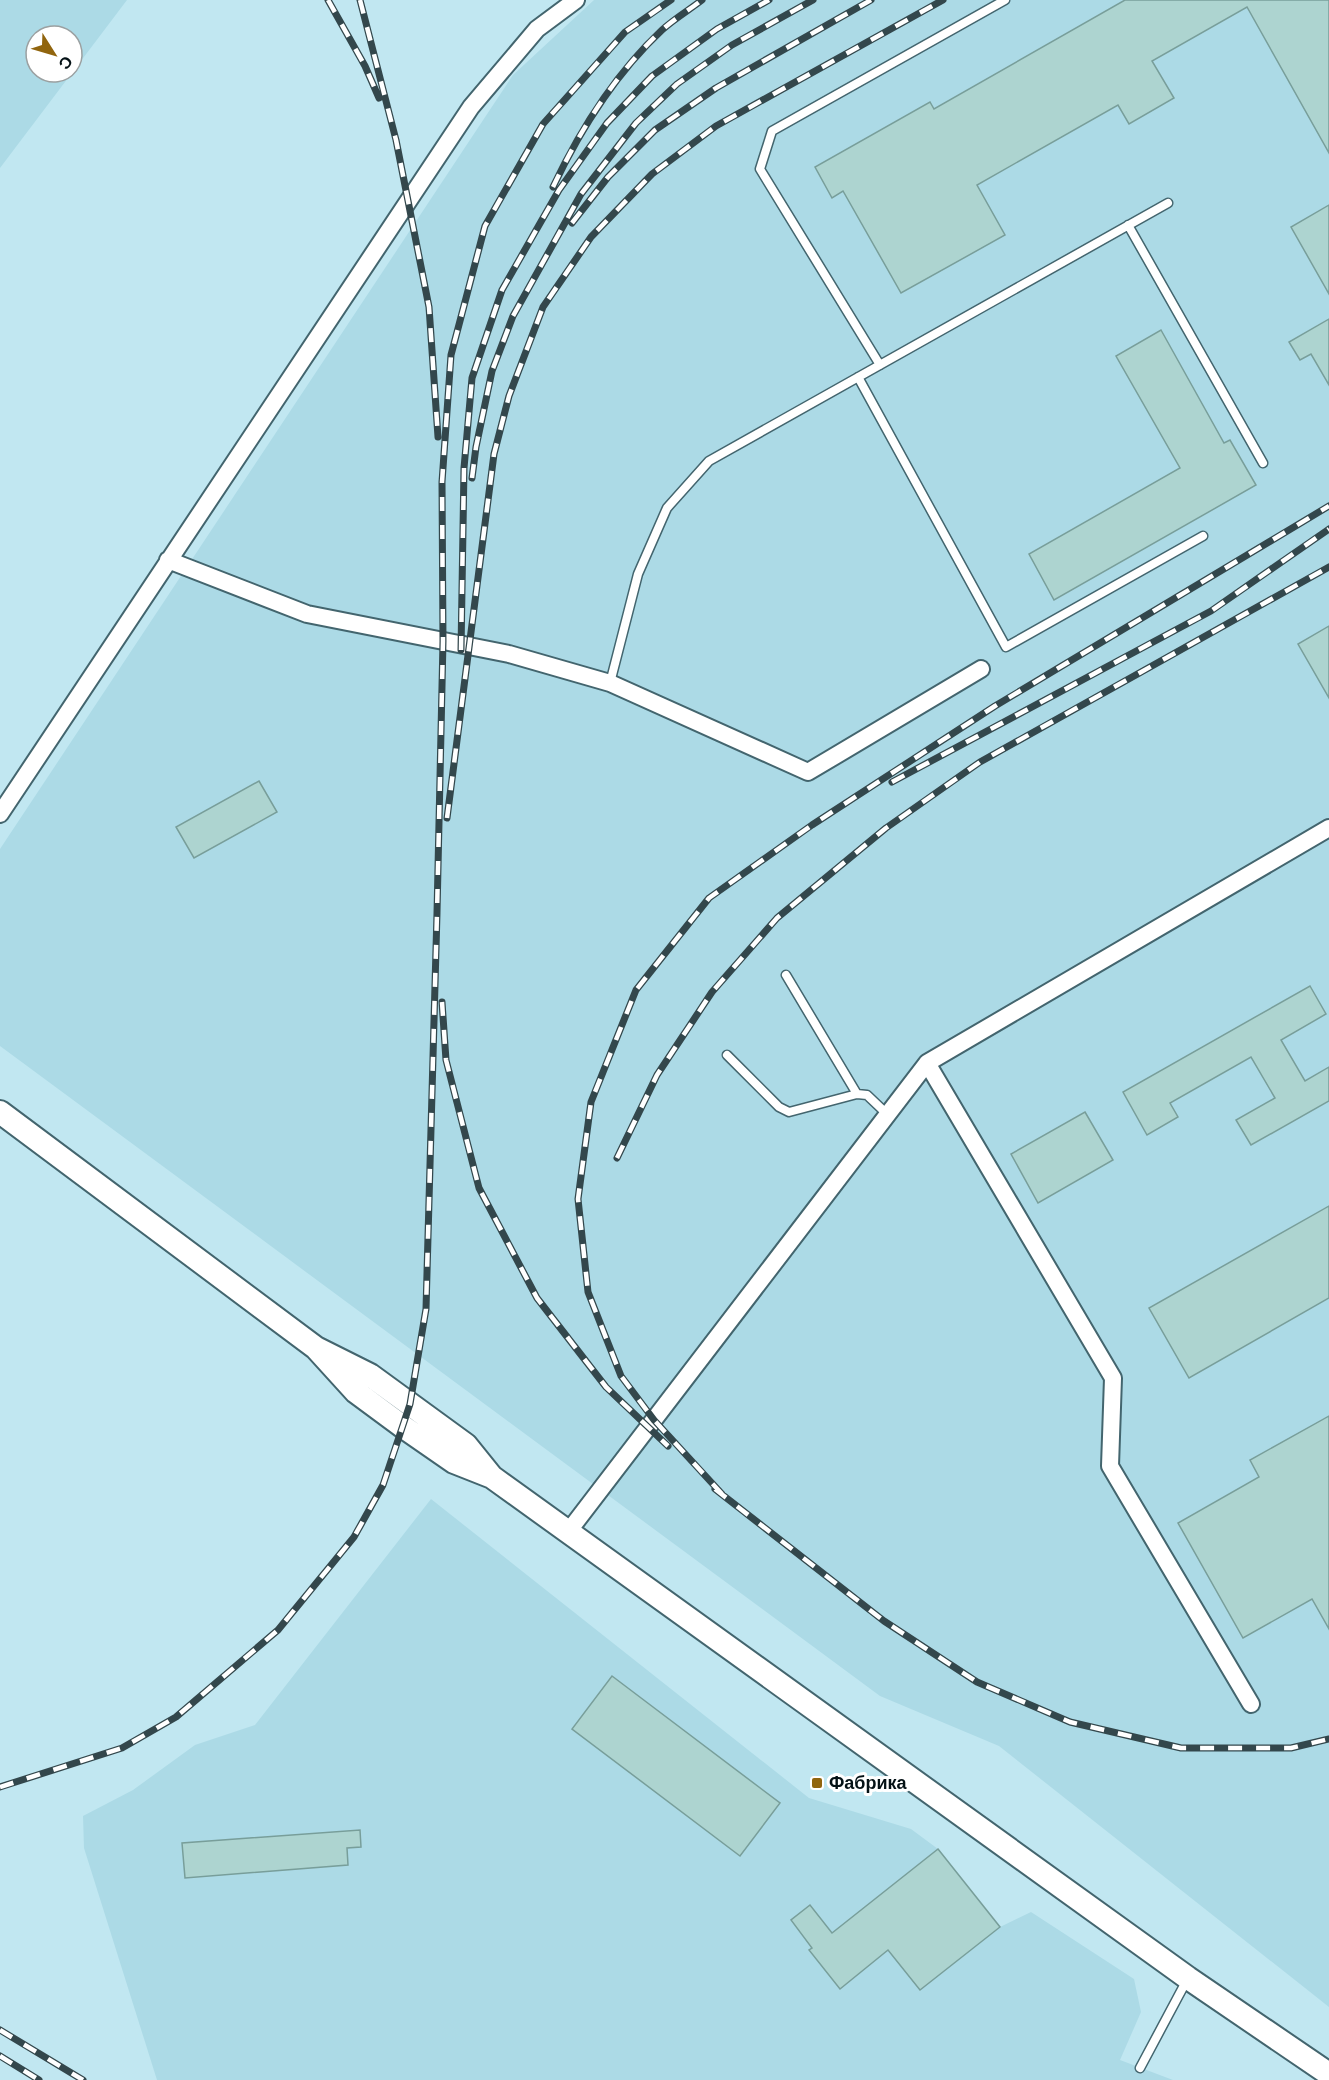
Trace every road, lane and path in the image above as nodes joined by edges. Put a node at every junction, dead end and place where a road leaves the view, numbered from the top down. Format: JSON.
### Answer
{"nodes":[{"id":1,"x":576,"y":0,"type":"edge"},
{"id":2,"x":1005,"y":0,"type":"edge"},
{"id":3,"x":1168,"y":203,"type":"dead end"},
{"id":4,"x":1128,"y":225,"type":"junction"},
{"id":5,"x":880,"y":365,"type":"junction"},
{"id":6,"x":858,"y":377,"type":"junction"},
{"id":7,"x":1263,"y":463,"type":"dead end"},
{"id":8,"x":1203,"y":536,"type":"dead end"},
{"id":9,"x":168,"y":560,"type":"junction"},
{"id":10,"x":981,"y":669,"type":"dead end"},
{"id":11,"x":610,"y":683,"type":"junction"},
{"id":12,"x":0,"y":814,"type":"edge"},
{"id":13,"x":1329,"y":828,"type":"edge"},
{"id":14,"x":786,"y":975,"type":"dead end"},
{"id":15,"x":727,"y":1055,"type":"dead end"},
{"id":16,"x":927,"y":1063,"type":"junction"},
{"id":17,"x":857,"y":1094,"type":"junction"},
{"id":18,"x":0,"y":1112,"type":"edge"},
{"id":19,"x":887,"y":1114,"type":"junction"},
{"id":20,"x":568,"y":1532,"type":"junction"},
{"id":21,"x":1251,"y":1704,"type":"dead end"},
{"id":22,"x":1188,"y":1978,"type":"junction"},
{"id":23,"x":1140,"y":2068,"type":"dead end"},
{"id":24,"x":1329,"y":2074,"type":"edge"}],
"edges":[{"from":1,"to":9,"type":"street"},
{"from":2,"to":5,"type":"lane"},
{"from":3,"to":4,"type":"lane"},
{"from":4,"to":5,"type":"lane"},
{"from":4,"to":7,"type":"lane"},
{"from":5,"to":6,"type":"lane"},
{"from":6,"to":8,"type":"lane"},
{"from":6,"to":11,"type":"lane"},
{"from":9,"to":11,"type":"street"},
{"from":9,"to":12,"type":"street"},
{"from":10,"to":11,"type":"street"},
{"from":13,"to":16,"type":"street"},
{"from":14,"to":17,"type":"lane"},
{"from":15,"to":17,"type":"lane"},
{"from":16,"to":19,"type":"street"},
{"from":16,"to":21,"type":"street"},
{"from":17,"to":19,"type":"lane"},
{"from":18,"to":20,"type":"street"},
{"from":19,"to":20,"type":"street"},
{"from":20,"to":22,"type":"street"},
{"from":22,"to":23,"type":"lane"},
{"from":22,"to":24,"type":"street"}]}
